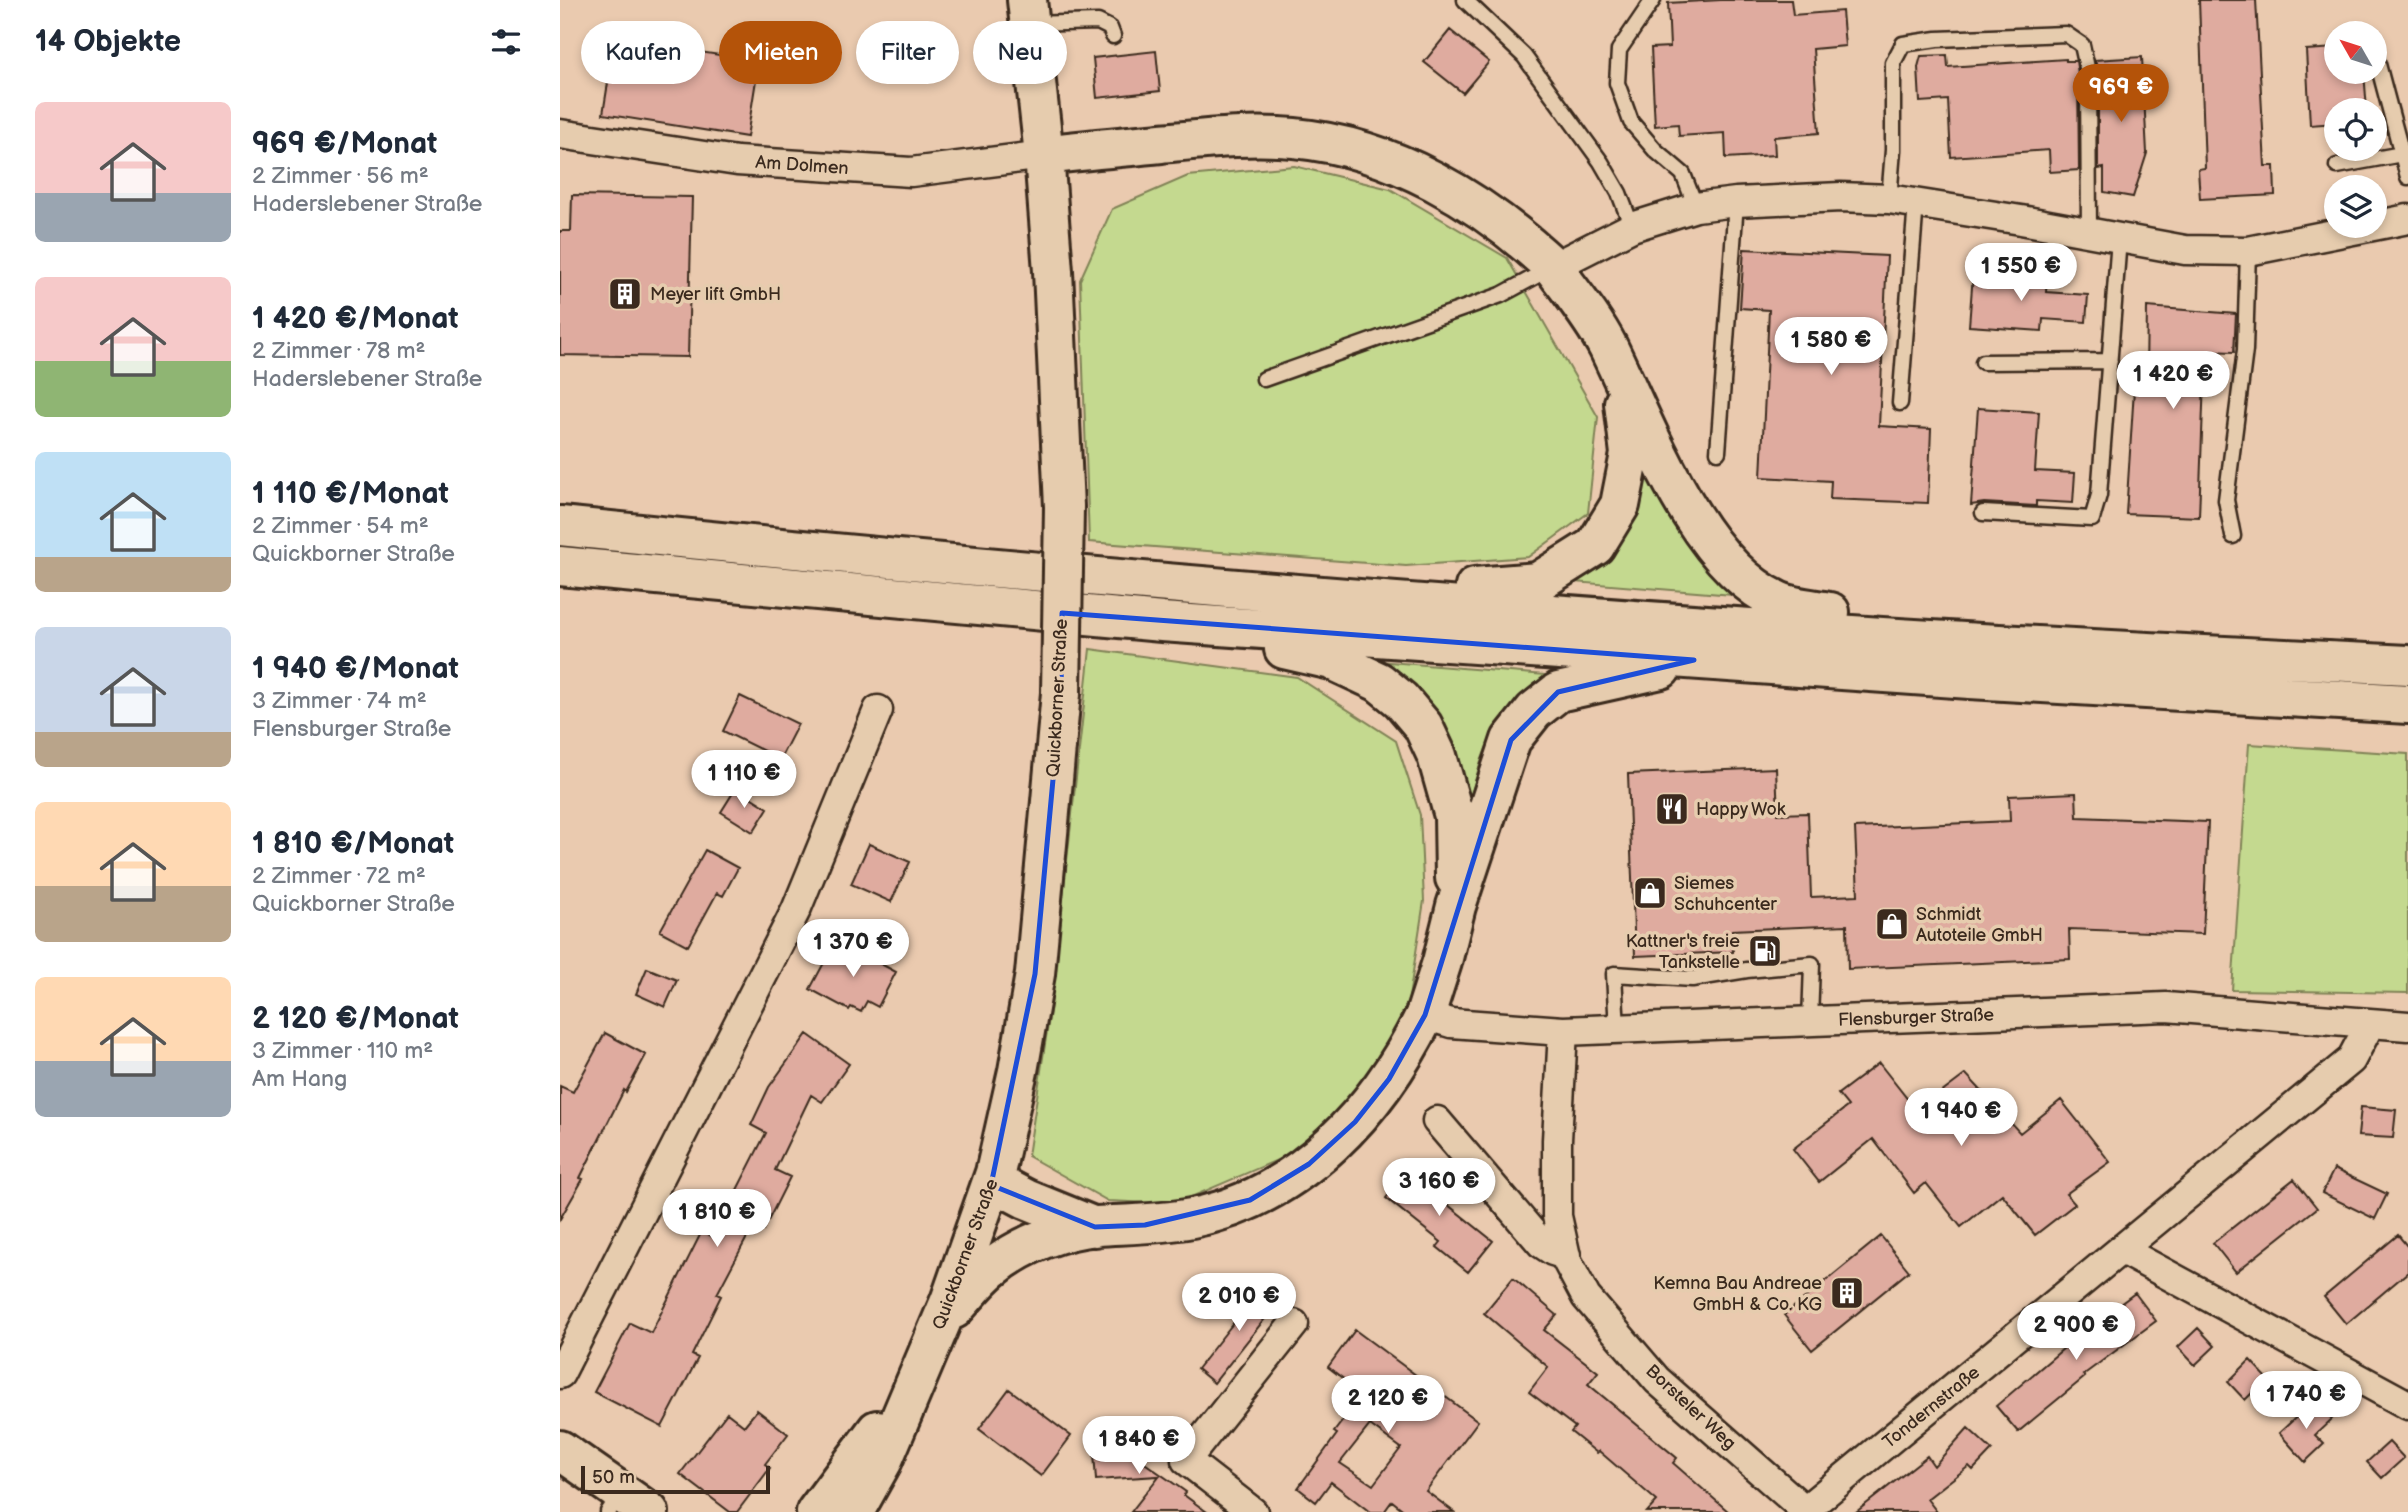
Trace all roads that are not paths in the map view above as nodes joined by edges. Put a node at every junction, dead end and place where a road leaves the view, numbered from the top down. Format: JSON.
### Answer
{"nodes":[{"id":1,"x":1465,"y":0,"type":"edge"},
{"id":2,"x":1653,"y":0,"type":"edge"},
{"id":3,"x":1029,"y":12,"type":"edge"},
{"id":4,"x":1113,"y":36,"type":"dead end"},
{"id":5,"x":2383,"y":84,"type":"edge"},
{"id":6,"x":560,"y":134,"type":"edge"},
{"id":7,"x":2402,"y":153,"type":"junction"},
{"id":8,"x":1044,"y":155,"type":"junction"},
{"id":9,"x":2337,"y":166,"type":"dead end"},
{"id":10,"x":2408,"y":177,"type":"edge"},
{"id":11,"x":1903,"y":201,"type":"junction"},
{"id":12,"x":1737,"y":202,"type":"junction"},
{"id":13,"x":1696,"y":207,"type":"junction"},
{"id":14,"x":2408,"y":219,"type":"edge"},
{"id":15,"x":1632,"y":227,"type":"junction"},
{"id":16,"x":2089,"y":233,"type":"junction"},
{"id":17,"x":2119,"y":239,"type":"junction"},
{"id":18,"x":2248,"y":251,"type":"junction"},
{"id":19,"x":1553,"y":267,"type":"junction"},
{"id":20,"x":2110,"y":361,"type":"junction"},
{"id":21,"x":1983,"y":362,"type":"dead end"},
{"id":22,"x":1621,"y":376,"type":"junction"},
{"id":23,"x":1264,"y":379,"type":"dead end"},
{"id":24,"x":1900,"y":403,"type":"dead end"},
{"id":25,"x":1718,"y":452,"type":"dead end"},
{"id":26,"x":1983,"y":513,"type":"dead end"},
{"id":27,"x":560,"y":526,"type":"edge"},
{"id":28,"x":2233,"y":537,"type":"dead end"},
{"id":29,"x":560,"y":566,"type":"edge"},
{"id":30,"x":1340,"y":597,"type":"junction"},
{"id":31,"x":1162,"y":622,"type":"junction"},
{"id":32,"x":1980,"y":643,"type":"junction"},
{"id":33,"x":1693,"y":660,"type":"junction"},
{"id":34,"x":2408,"y":665,"type":"edge"},
{"id":35,"x":2408,"y":704,"type":"edge"},
{"id":36,"x":877,"y":710,"type":"dead end"},
{"id":37,"x":1456,"y":906,"type":"junction"},
{"id":38,"x":1425,"y":1016,"type":"junction"},
{"id":39,"x":1810,"y":1021,"type":"junction"},
{"id":40,"x":2370,"y":1024,"type":"junction"},
{"id":41,"x":2408,"y":1026,"type":"edge"},
{"id":42,"x":1617,"y":1029,"type":"junction"},
{"id":43,"x":1563,"y":1031,"type":"junction"},
{"id":44,"x":1437,"y":1121,"type":"dead end"},
{"id":45,"x":991,"y":1185,"type":"junction"},
{"id":46,"x":978,"y":1222,"type":"junction"},
{"id":47,"x":1095,"y":1227,"type":"junction"},
{"id":48,"x":1047,"y":1237,"type":"junction"},
{"id":49,"x":2122,"y":1250,"type":"junction"},
{"id":50,"x":1566,"y":1255,"type":"junction"},
{"id":51,"x":941,"y":1324,"type":"junction"},
{"id":52,"x":1294,"y":1324,"type":"dead end"},
{"id":53,"x":560,"y":1374,"type":"edge"},
{"id":54,"x":916,"y":1378,"type":"junction"},
{"id":55,"x":2408,"y":1405,"type":"edge"},
{"id":56,"x":560,"y":1450,"type":"edge"},
{"id":57,"x":626,"y":1505,"type":"edge"},
{"id":58,"x":1806,"y":1511,"type":"edge"},
{"id":59,"x":816,"y":1512,"type":"edge"},
{"id":60,"x":854,"y":1512,"type":"edge"},
{"id":61,"x":1253,"y":1512,"type":"edge"}],
"edges":[{"from":1,"to":15,"type":"lane"},
{"from":2,"to":13,"type":"lane"},
{"from":3,"to":4,"type":"lane"},
{"from":3,"to":8,"type":"main road","name":"Quickborner Straße"},
{"from":5,"to":7,"type":"lane"},
{"from":6,"to":8,"type":"street","name":"Am Dolmen"},
{"from":7,"to":9,"type":"lane"},
{"from":7,"to":10,"type":"lane"},
{"from":8,"to":19,"type":"main road"},
{"from":8,"to":45,"type":"main road","name":"Quickborner Straße","bridge":true},
{"from":11,"to":12,"type":"street"},
{"from":11,"to":16,"type":"street"},
{"from":11,"to":16,"type":"lane"},
{"from":11,"to":24,"type":"lane"},
{"from":12,"to":13,"type":"street"},
{"from":12,"to":25,"type":"lane"},
{"from":13,"to":15,"type":"street"},
{"from":14,"to":18,"type":"street"},
{"from":15,"to":19,"type":"street"},
{"from":16,"to":17,"type":"street"},
{"from":17,"to":18,"type":"street"},
{"from":17,"to":20,"type":"lane"},
{"from":18,"to":28,"type":"lane"},
{"from":19,"to":22,"type":"main road"},
{"from":19,"to":23,"type":"lane"},
{"from":20,"to":21,"type":"lane"},
{"from":20,"to":26,"type":"lane"},
{"from":22,"to":30,"type":"main road"},
{"from":22,"to":32,"type":"main road"},
{"from":27,"to":30,"type":"main road"},
{"from":29,"to":31,"type":"main road"},
{"from":30,"to":32,"type":"main road"},
{"from":31,"to":33,"type":"main road"},
{"from":31,"to":37,"type":"main road"},
{"from":32,"to":34,"type":"main road"},
{"from":33,"to":35,"type":"main road"},
{"from":33,"to":37,"type":"main road"},
{"from":36,"to":53,"type":"street"},
{"from":37,"to":38,"type":"main road"},
{"from":38,"to":43,"type":"street","name":"Flensburger Straße"},
{"from":38,"to":47,"type":"main road"},
{"from":39,"to":40,"type":"street","name":"Flensburger Straße"},
{"from":39,"to":42,"type":"street","name":"Flensburger Straße"},
{"from":39,"to":42,"type":"lane"},
{"from":40,"to":41,"type":"street","name":"Flensburger Straße"},
{"from":40,"to":49,"type":"street","name":"Tondernstraße"},
{"from":42,"to":43,"type":"street","name":"Flensburger Straße"},
{"from":43,"to":50,"type":"street","name":"Borsteler Weg"},
{"from":44,"to":50,"type":"street"},
{"from":45,"to":46,"type":"main road","name":"Quickborner Straße"},
{"from":45,"to":47,"type":"main road"},
{"from":46,"to":48,"type":"main road"},
{"from":46,"to":51,"type":"main road","name":"Quickborner Straße"},
{"from":47,"to":48,"type":"main road"},
{"from":48,"to":51,"type":"main road"},
{"from":49,"to":55,"type":"street"},
{"from":49,"to":58,"type":"street","name":"Tondernstraße"},
{"from":50,"to":58,"type":"street","name":"Borsteler Weg"},
{"from":51,"to":54,"type":"main road","name":"Quickborner Straße"},
{"from":52,"to":61,"type":"street"},
{"from":54,"to":59,"type":"main road","name":"Quickborner Straße"},
{"from":54,"to":60,"type":"main road","name":"Quickborner Straße"},
{"from":56,"to":57,"type":"main road"}]}
